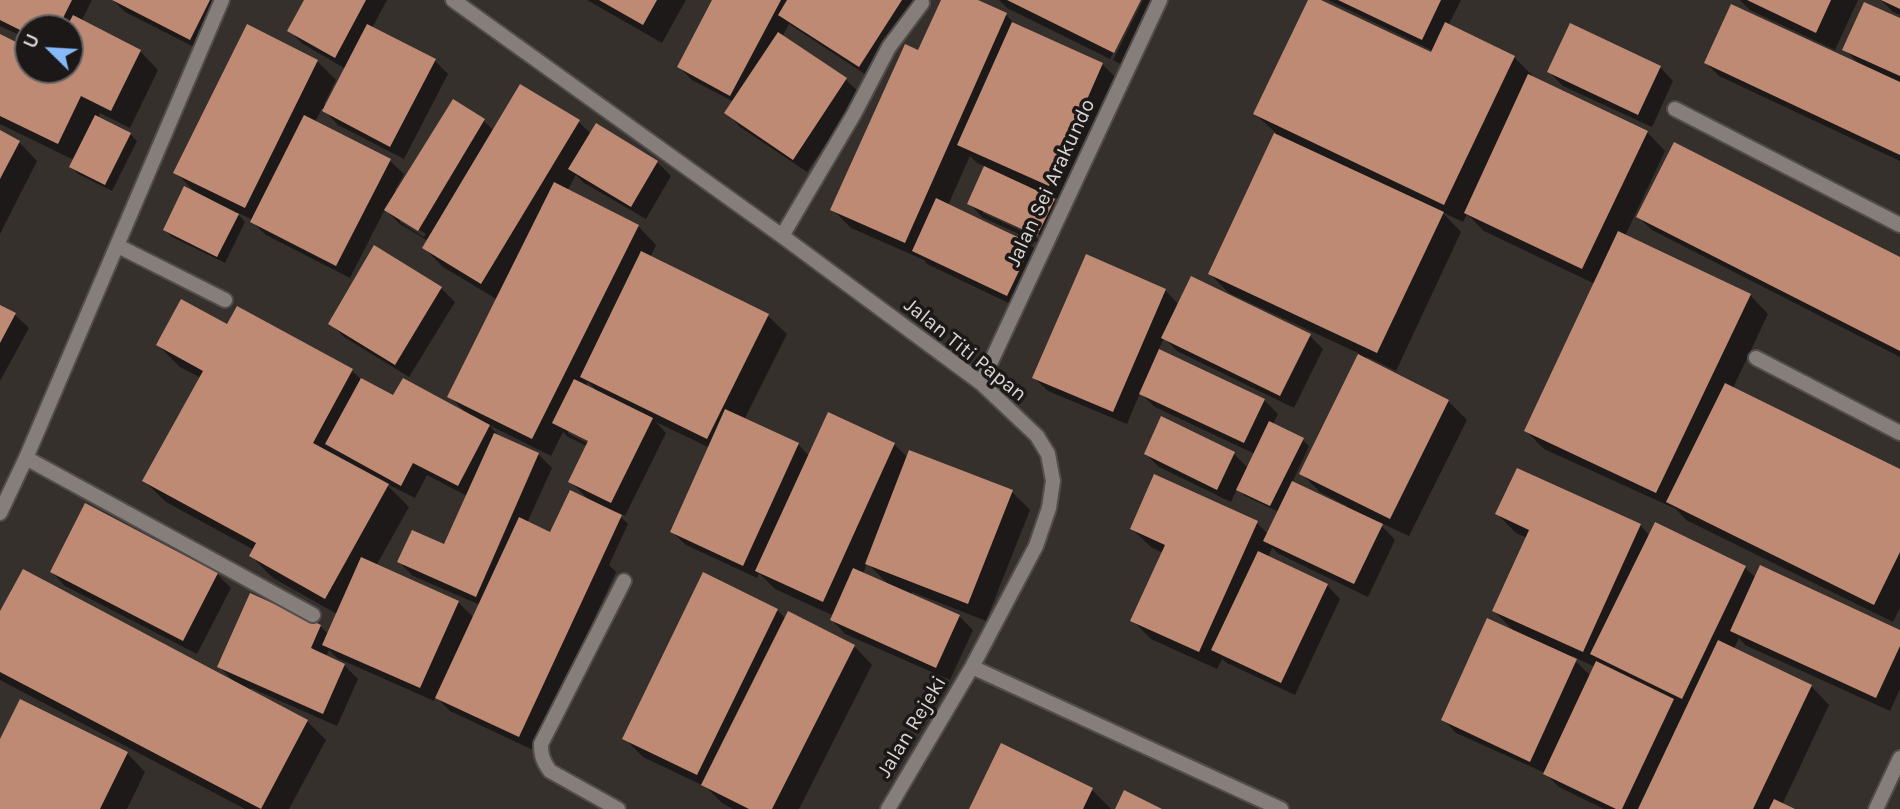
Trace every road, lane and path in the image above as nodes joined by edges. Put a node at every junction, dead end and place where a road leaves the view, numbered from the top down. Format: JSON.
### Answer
{"nodes":[{"id":1,"x":222,"y":0,"type":"edge"},
{"id":2,"x":453,"y":0,"type":"edge"},
{"id":3,"x":1160,"y":0,"type":"edge"},
{"id":4,"x":922,"y":3,"type":"dead end"},
{"id":5,"x":1675,"y":109,"type":"dead end"},
{"id":6,"x":1900,"y":225,"type":"edge"},
{"id":7,"x":782,"y":236,"type":"junction"},
{"id":8,"x":118,"y":246,"type":"junction"},
{"id":9,"x":225,"y":300,"type":"dead end"},
{"id":10,"x":1756,"y":358,"type":"dead end"},
{"id":11,"x":981,"y":383,"type":"junction"},
{"id":12,"x":1900,"y":432,"type":"edge"},
{"id":13,"x":26,"y":458,"type":"junction"},
{"id":14,"x":0,"y":513,"type":"edge"},
{"id":15,"x":624,"y":581,"type":"dead end"},
{"id":16,"x":313,"y":615,"type":"dead end"},
{"id":17,"x":972,"y":667,"type":"junction"},
{"id":18,"x":1900,"y":758,"type":"edge"},
{"id":19,"x":618,"y":809,"type":"edge"},
{"id":20,"x":888,"y":809,"type":"edge"},
{"id":21,"x":1281,"y":809,"type":"edge"},
{"id":22,"x":1875,"y":809,"type":"edge"}],
"edges":[{"from":1,"to":8,"type":"street"},
{"from":2,"to":7,"type":"street","name":"Jalan Titi Papan"},
{"from":3,"to":11,"type":"street","name":"Jalan Sei Arakundo"},
{"from":4,"to":7,"type":"street"},
{"from":5,"to":6,"type":"street"},
{"from":7,"to":11,"type":"street","name":"Jalan Titi Papan"},
{"from":8,"to":9,"type":"street"},
{"from":8,"to":13,"type":"street"},
{"from":10,"to":12,"type":"street"},
{"from":11,"to":17,"type":"street","name":"Jalan Titi Papan"},
{"from":13,"to":14,"type":"street"},
{"from":13,"to":16,"type":"street"},
{"from":15,"to":19,"type":"street"},
{"from":17,"to":20,"type":"street","name":"Jalan Rejeki"},
{"from":17,"to":21,"type":"street"},
{"from":18,"to":22,"type":"street"}]}
